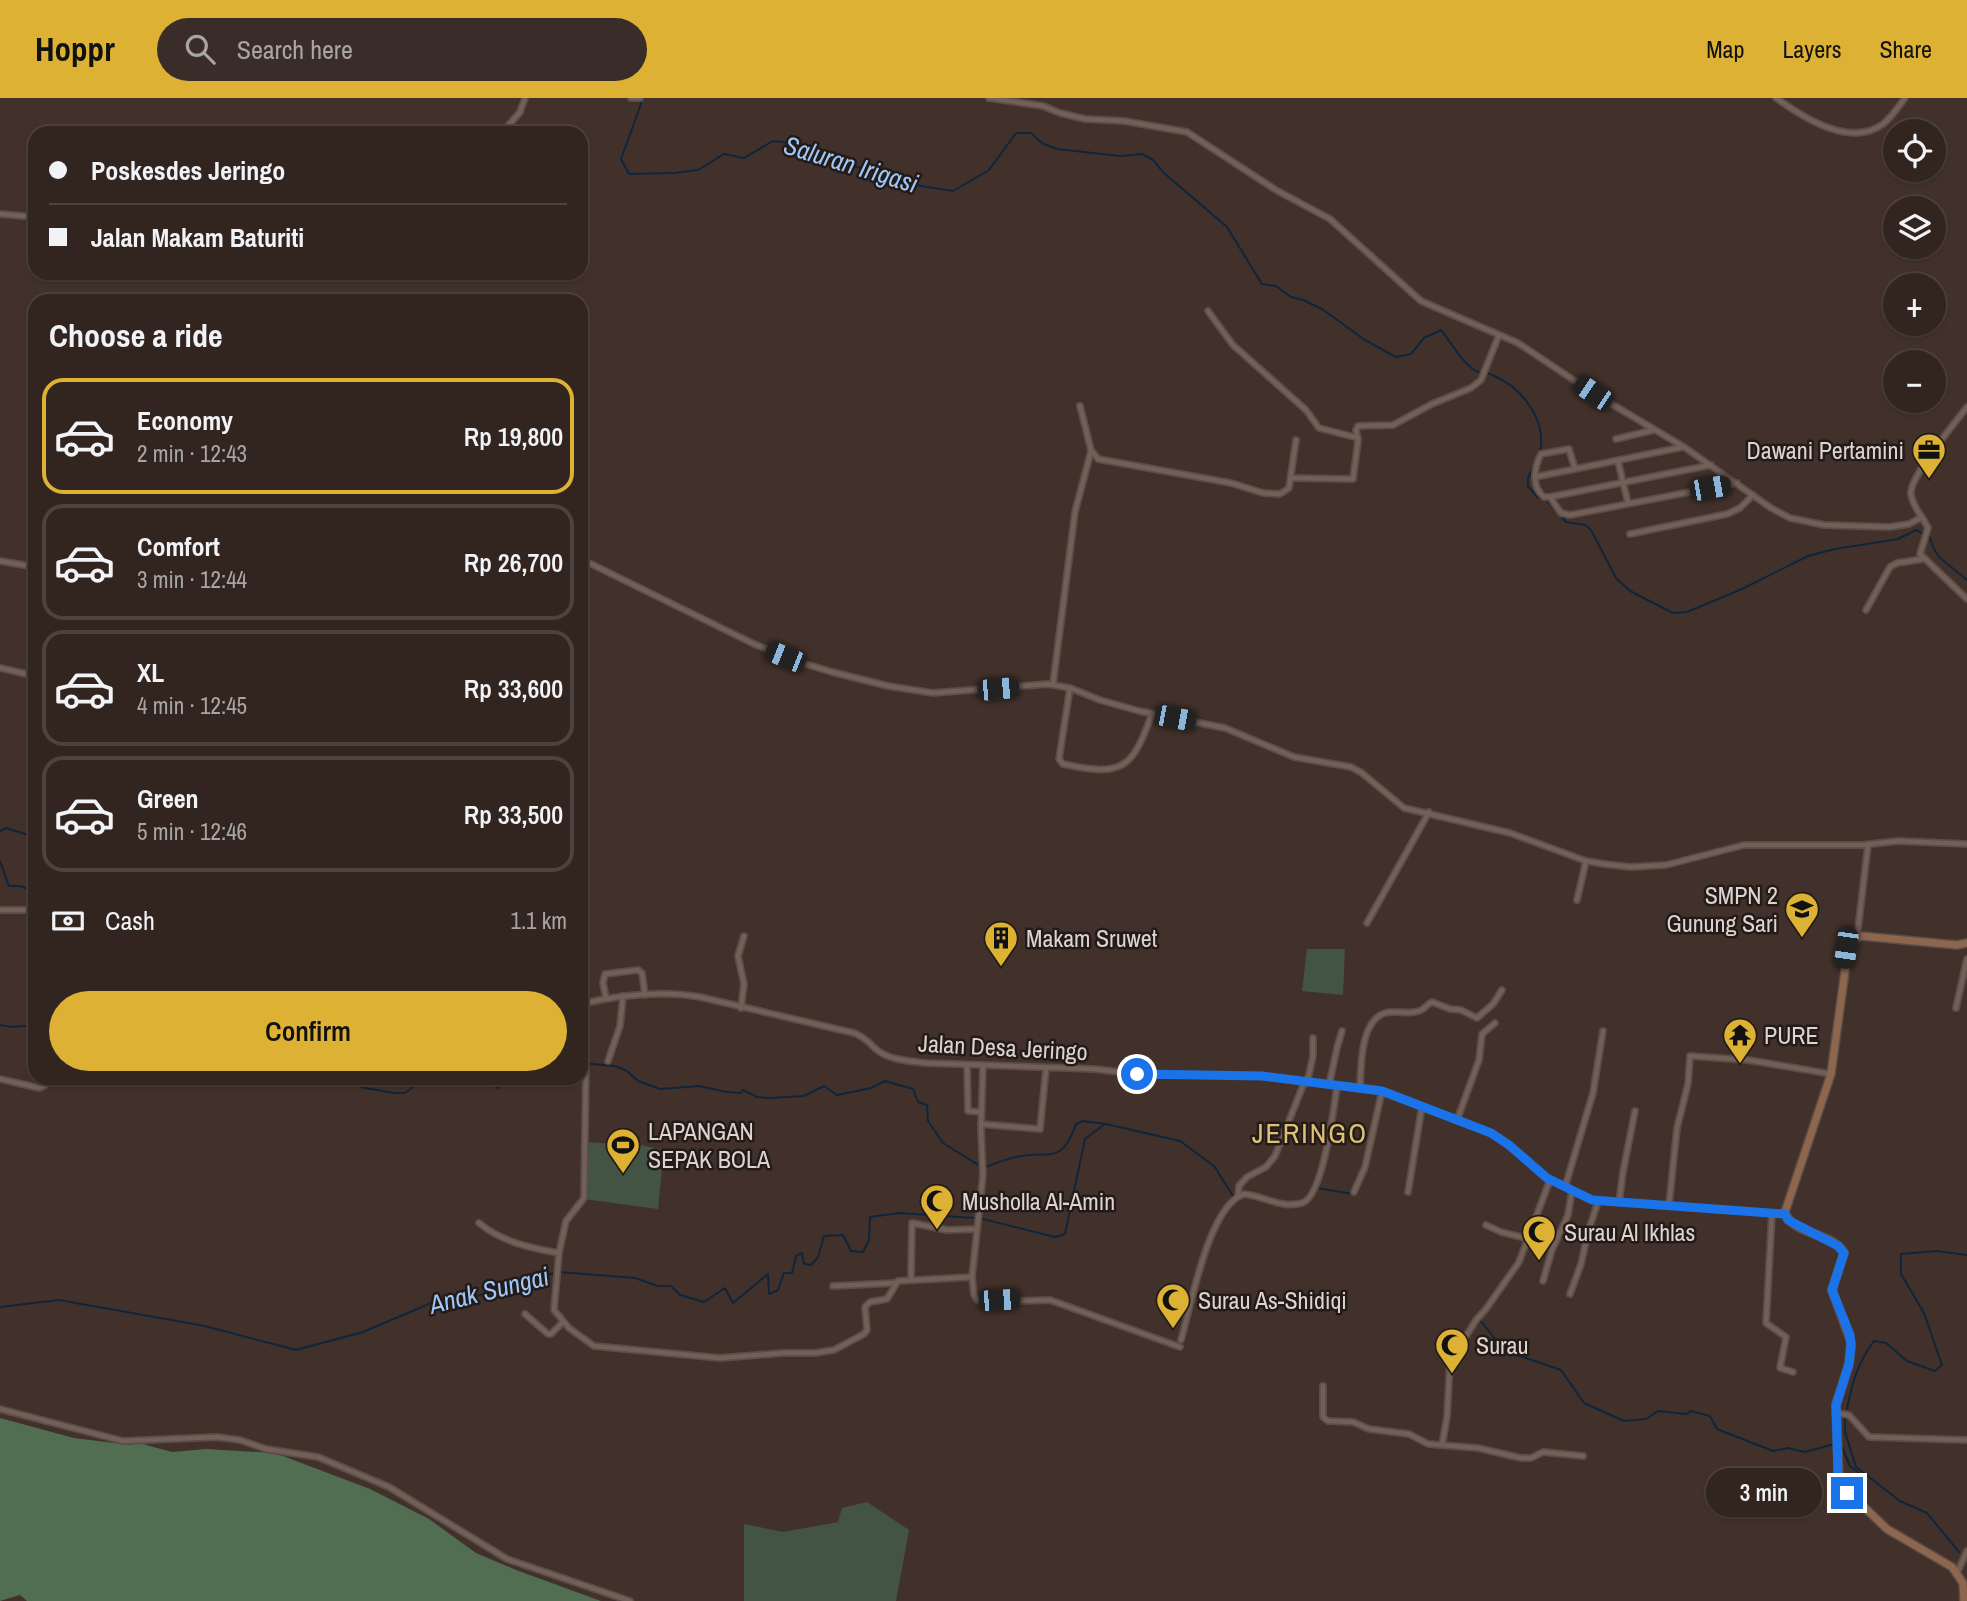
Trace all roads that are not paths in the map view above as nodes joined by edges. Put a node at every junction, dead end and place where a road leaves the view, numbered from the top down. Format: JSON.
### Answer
{"nodes":[{"id":1,"x":525,"y":98,"type":"edge"},
{"id":2,"x":989,"y":98,"type":"edge"},
{"id":3,"x":1776,"y":98,"type":"edge"},
{"id":4,"x":1905,"y":98,"type":"edge"},
{"id":5,"x":508,"y":126,"type":"edge"},
{"id":6,"x":0,"y":214,"type":"edge"},
{"id":7,"x":28,"y":216,"type":"edge"},
{"id":8,"x":1208,"y":311,"type":"dead end"},
{"id":9,"x":1499,"y":335,"type":"junction"},
{"id":10,"x":1080,"y":406,"type":"dead end"},
{"id":11,"x":1967,"y":407,"type":"edge"},
{"id":12,"x":1655,"y":430,"type":"junction"},
{"id":13,"x":1358,"y":438,"type":"junction"},
{"id":14,"x":1616,"y":439,"type":"dead end"},
{"id":15,"x":1296,"y":440,"type":"dead end"},
{"id":16,"x":1684,"y":447,"type":"junction"},
{"id":17,"x":1091,"y":450,"type":"junction"},
{"id":18,"x":1618,"y":461,"type":"junction"},
{"id":19,"x":1711,"y":465,"type":"junction"},
{"id":20,"x":1575,"y":468,"type":"junction"},
{"id":21,"x":1535,"y":477,"type":"junction"},
{"id":22,"x":1291,"y":478,"type":"junction"},
{"id":23,"x":1623,"y":481,"type":"junction"},
{"id":24,"x":1738,"y":483,"type":"junction"},
{"id":25,"x":1753,"y":495,"type":"junction"},
{"id":26,"x":1550,"y":497,"type":"junction"},
{"id":27,"x":1628,"y":503,"type":"junction"},
{"id":28,"x":1922,"y":517,"type":"junction"},
{"id":29,"x":1630,"y":534,"type":"dead end"},
{"id":30,"x":1923,"y":559,"type":"junction"},
{"id":31,"x":0,"y":561,"type":"edge"},
{"id":32,"x":588,"y":562,"type":"edge"},
{"id":33,"x":28,"y":566,"type":"edge"},
{"id":34,"x":1967,"y":598,"type":"edge"},
{"id":35,"x":1866,"y":610,"type":"dead end"},
{"id":36,"x":0,"y":668,"type":"edge"},
{"id":37,"x":28,"y":674,"type":"edge"},
{"id":38,"x":1053,"y":684,"type":"junction"},
{"id":39,"x":1070,"y":688,"type":"junction"},
{"id":40,"x":1152,"y":714,"type":"junction"},
{"id":41,"x":1429,"y":812,"type":"junction"},
{"id":42,"x":1967,"y":844,"type":"edge"},
{"id":43,"x":1868,"y":845,"type":"junction"},
{"id":44,"x":1586,"y":860,"type":"junction"},
{"id":45,"x":1577,"y":900,"type":"dead end"},
{"id":46,"x":0,"y":910,"type":"edge"},
{"id":47,"x":28,"y":910,"type":"edge"},
{"id":48,"x":1367,"y":923,"type":"dead end"},
{"id":49,"x":744,"y":936,"type":"dead end"},
{"id":50,"x":1857,"y":936,"type":"junction"},
{"id":51,"x":1967,"y":943,"type":"edge"},
{"id":52,"x":1967,"y":959,"type":"edge"},
{"id":53,"x":1502,"y":990,"type":"dead end"},
{"id":54,"x":646,"y":995,"type":"junction"},
{"id":55,"x":624,"y":996,"type":"junction"},
{"id":56,"x":606,"y":998,"type":"junction"},
{"id":57,"x":588,"y":1002,"type":"edge"},
{"id":58,"x":741,"y":1008,"type":"junction"},
{"id":59,"x":1956,"y":1008,"type":"dead end"},
{"id":60,"x":1495,"y":1023,"type":"dead end"},
{"id":61,"x":1342,"y":1031,"type":"dead end"},
{"id":62,"x":1603,"y":1031,"type":"dead end"},
{"id":63,"x":1313,"y":1038,"type":"dead end"},
{"id":64,"x":608,"y":1061,"type":"dead end"},
{"id":65,"x":967,"y":1065,"type":"junction"},
{"id":66,"x":983,"y":1066,"type":"junction"},
{"id":67,"x":1046,"y":1069,"type":"junction"},
{"id":68,"x":1831,"y":1074,"type":"junction"},
{"id":69,"x":0,"y":1079,"type":"edge"},
{"id":70,"x":1306,"y":1083,"type":"junction"},
{"id":71,"x":45,"y":1085,"type":"edge"},
{"id":72,"x":586,"y":1085,"type":"edge"},
{"id":73,"x":1329,"y":1085,"type":"junction"},
{"id":74,"x":1337,"y":1086,"type":"junction"},
{"id":75,"x":1360,"y":1088,"type":"junction"},
{"id":76,"x":1382,"y":1091,"type":"junction"},
{"id":77,"x":1422,"y":1106,"type":"junction"},
{"id":78,"x":1635,"y":1111,"type":"dead end"},
{"id":79,"x":982,"y":1112,"type":"junction"},
{"id":80,"x":1457,"y":1120,"type":"junction"},
{"id":81,"x":981,"y":1124,"type":"junction"},
{"id":82,"x":1550,"y":1180,"type":"junction"},
{"id":83,"x":1564,"y":1187,"type":"junction"},
{"id":84,"x":1572,"y":1189,"type":"junction"},
{"id":85,"x":1354,"y":1192,"type":"dead end"},
{"id":86,"x":1408,"y":1192,"type":"dead end"},
{"id":87,"x":1238,"y":1196,"type":"junction"},
{"id":88,"x":1598,"y":1202,"type":"junction"},
{"id":89,"x":1619,"y":1203,"type":"junction"},
{"id":90,"x":1669,"y":1205,"type":"junction"},
{"id":91,"x":1772,"y":1213,"type":"junction"},
{"id":92,"x":1785,"y":1214,"type":"junction"},
{"id":93,"x":479,"y":1223,"type":"dead end"},
{"id":94,"x":1486,"y":1225,"type":"dead end"},
{"id":95,"x":976,"y":1229,"type":"junction"},
{"id":96,"x":1529,"y":1239,"type":"junction"},
{"id":97,"x":559,"y":1253,"type":"junction"},
{"id":98,"x":972,"y":1277,"type":"junction"},
{"id":99,"x":911,"y":1279,"type":"junction"},
{"id":100,"x":1543,"y":1282,"type":"dead end"},
{"id":101,"x":895,"y":1283,"type":"junction"},
{"id":102,"x":833,"y":1286,"type":"dead end"},
{"id":103,"x":1570,"y":1294,"type":"dead end"},
{"id":104,"x":525,"y":1314,"type":"dead end"},
{"id":105,"x":563,"y":1322,"type":"junction"},
{"id":106,"x":1181,"y":1340,"type":"dead end"},
{"id":107,"x":1180,"y":1347,"type":"dead end"},
{"id":108,"x":1793,"y":1373,"type":"dead end"},
{"id":109,"x":1323,"y":1386,"type":"dead end"},
{"id":110,"x":0,"y":1409,"type":"edge"},
{"id":111,"x":1836,"y":1413,"type":"junction"},
{"id":112,"x":1967,"y":1440,"type":"edge"},
{"id":113,"x":1442,"y":1445,"type":"junction"},
{"id":114,"x":1583,"y":1455,"type":"dead end"},
{"id":115,"x":1967,"y":1551,"type":"edge"},
{"id":116,"x":1957,"y":1573,"type":"junction"},
{"id":117,"x":630,"y":1601,"type":"edge"},
{"id":118,"x":1964,"y":1601,"type":"edge"}],
"edges":[{"from":1,"to":5,"type":"street"},
{"from":2,"to":9,"type":"street"},
{"from":3,"to":4,"type":"street"},
{"from":6,"to":7,"type":"street"},
{"from":8,"to":13,"type":"street"},
{"from":9,"to":12,"type":"street"},
{"from":9,"to":13,"type":"street"},
{"from":10,"to":17,"type":"street"},
{"from":11,"to":28,"type":"street"},
{"from":12,"to":14,"type":"street"},
{"from":12,"to":16,"type":"street"},
{"from":13,"to":22,"type":"street"},
{"from":15,"to":22,"type":"street"},
{"from":16,"to":18,"type":"street"},
{"from":16,"to":19,"type":"street"},
{"from":17,"to":22,"type":"street"},
{"from":17,"to":38,"type":"street"},
{"from":18,"to":20,"type":"street"},
{"from":18,"to":23,"type":"street"},
{"from":19,"to":23,"type":"street"},
{"from":19,"to":24,"type":"street"},
{"from":20,"to":21,"type":"street"},
{"from":20,"to":21,"type":"street"},
{"from":21,"to":26,"type":"street"},
{"from":23,"to":26,"type":"street"},
{"from":23,"to":27,"type":"street"},
{"from":24,"to":25,"type":"street"},
{"from":24,"to":27,"type":"street"},
{"from":25,"to":28,"type":"street"},
{"from":25,"to":29,"type":"street"},
{"from":26,"to":27,"type":"street"},
{"from":28,"to":30,"type":"street"},
{"from":30,"to":34,"type":"street"},
{"from":30,"to":35,"type":"street"},
{"from":31,"to":33,"type":"street"},
{"from":32,"to":38,"type":"street"},
{"from":36,"to":37,"type":"street"},
{"from":38,"to":39,"type":"street"},
{"from":39,"to":40,"type":"street"},
{"from":39,"to":40,"type":"street"},
{"from":40,"to":41,"type":"street"},
{"from":41,"to":44,"type":"street"},
{"from":41,"to":48,"type":"street"},
{"from":42,"to":43,"type":"street"},
{"from":43,"to":44,"type":"street"},
{"from":43,"to":50,"type":"street"},
{"from":44,"to":45,"type":"street"},
{"from":46,"to":47,"type":"street"},
{"from":49,"to":58,"type":"street"},
{"from":50,"to":51,"type":"street"},
{"from":50,"to":68,"type":"street"},
{"from":52,"to":59,"type":"street"},
{"from":53,"to":75,"type":"street"},
{"from":54,"to":55,"type":"street","name":"Jalan Desa Jeringo"},
{"from":54,"to":56,"type":"street"},
{"from":54,"to":58,"type":"street","name":"Jalan Desa Jeringo"},
{"from":55,"to":56,"type":"street","name":"Jalan Desa Jeringo"},
{"from":55,"to":64,"type":"street"},
{"from":56,"to":57,"type":"street","name":"Jalan Desa Jeringo"},
{"from":58,"to":65,"type":"street","name":"Jalan Desa Jeringo"},
{"from":60,"to":80,"type":"street"},
{"from":61,"to":73,"type":"street"},
{"from":62,"to":83,"type":"street"},
{"from":63,"to":70,"type":"street"},
{"from":65,"to":66,"type":"street","name":"Jalan Desa Jeringo"},
{"from":65,"to":79,"type":"street"},
{"from":66,"to":67,"type":"street","name":"Jalan Desa Jeringo"},
{"from":66,"to":79,"type":"street"},
{"from":67,"to":70,"type":"street","name":"Jalan Desa Jeringo"},
{"from":67,"to":81,"type":"street"},
{"from":68,"to":90,"type":"street"},
{"from":68,"to":92,"type":"street"},
{"from":69,"to":71,"type":"street"},
{"from":70,"to":73,"type":"street","name":"Jalan Desa Jeringo"},
{"from":70,"to":87,"type":"street"},
{"from":72,"to":97,"type":"street"},
{"from":73,"to":74,"type":"street","name":"Jalan Desa Jeringo"},
{"from":74,"to":75,"type":"street","name":"Jalan Desa Jeringo"},
{"from":74,"to":87,"type":"street"},
{"from":75,"to":76,"type":"street","name":"Jalan Desa Jeringo"},
{"from":76,"to":77,"type":"street","name":"Jalan Desa Jeringo"},
{"from":76,"to":85,"type":"street"},
{"from":77,"to":80,"type":"street","name":"Jalan Desa Jeringo"},
{"from":77,"to":86,"type":"street"},
{"from":78,"to":89,"type":"street"},
{"from":79,"to":81,"type":"street"},
{"from":80,"to":82,"type":"street","name":"Jalan Desa Jeringo"},
{"from":81,"to":95,"type":"street"},
{"from":82,"to":83,"type":"street","name":"Jalan Desa Jeringo"},
{"from":82,"to":96,"type":"street"},
{"from":83,"to":84,"type":"street","name":"Jalan Desa Jeringo"},
{"from":84,"to":88,"type":"street","name":"Jalan Desa Jeringo"},
{"from":84,"to":100,"type":"street"},
{"from":87,"to":106,"type":"street"},
{"from":88,"to":89,"type":"street","name":"Jalan Desa Jeringo"},
{"from":88,"to":103,"type":"street"},
{"from":89,"to":90,"type":"street","name":"Jalan Desa Jeringo"},
{"from":90,"to":91,"type":"street","name":"Jalan Desa Jeringo"},
{"from":91,"to":92,"type":"street","name":"Jalan Desa Jeringo"},
{"from":91,"to":108,"type":"street"},
{"from":92,"to":111,"type":"street"},
{"from":93,"to":97,"type":"street"},
{"from":94,"to":96,"type":"street"},
{"from":95,"to":98,"type":"street"},
{"from":95,"to":99,"type":"street"},
{"from":96,"to":113,"type":"street"},
{"from":97,"to":105,"type":"street"},
{"from":98,"to":99,"type":"street"},
{"from":98,"to":107,"type":"street"},
{"from":99,"to":101,"type":"street"},
{"from":101,"to":102,"type":"street"},
{"from":101,"to":105,"type":"street"},
{"from":104,"to":105,"type":"street"},
{"from":109,"to":113,"type":"street"},
{"from":110,"to":117,"type":"street"},
{"from":111,"to":112,"type":"street"},
{"from":111,"to":116,"type":"street"},
{"from":113,"to":114,"type":"street"},
{"from":115,"to":116,"type":"street"},
{"from":116,"to":118,"type":"street"}]}
